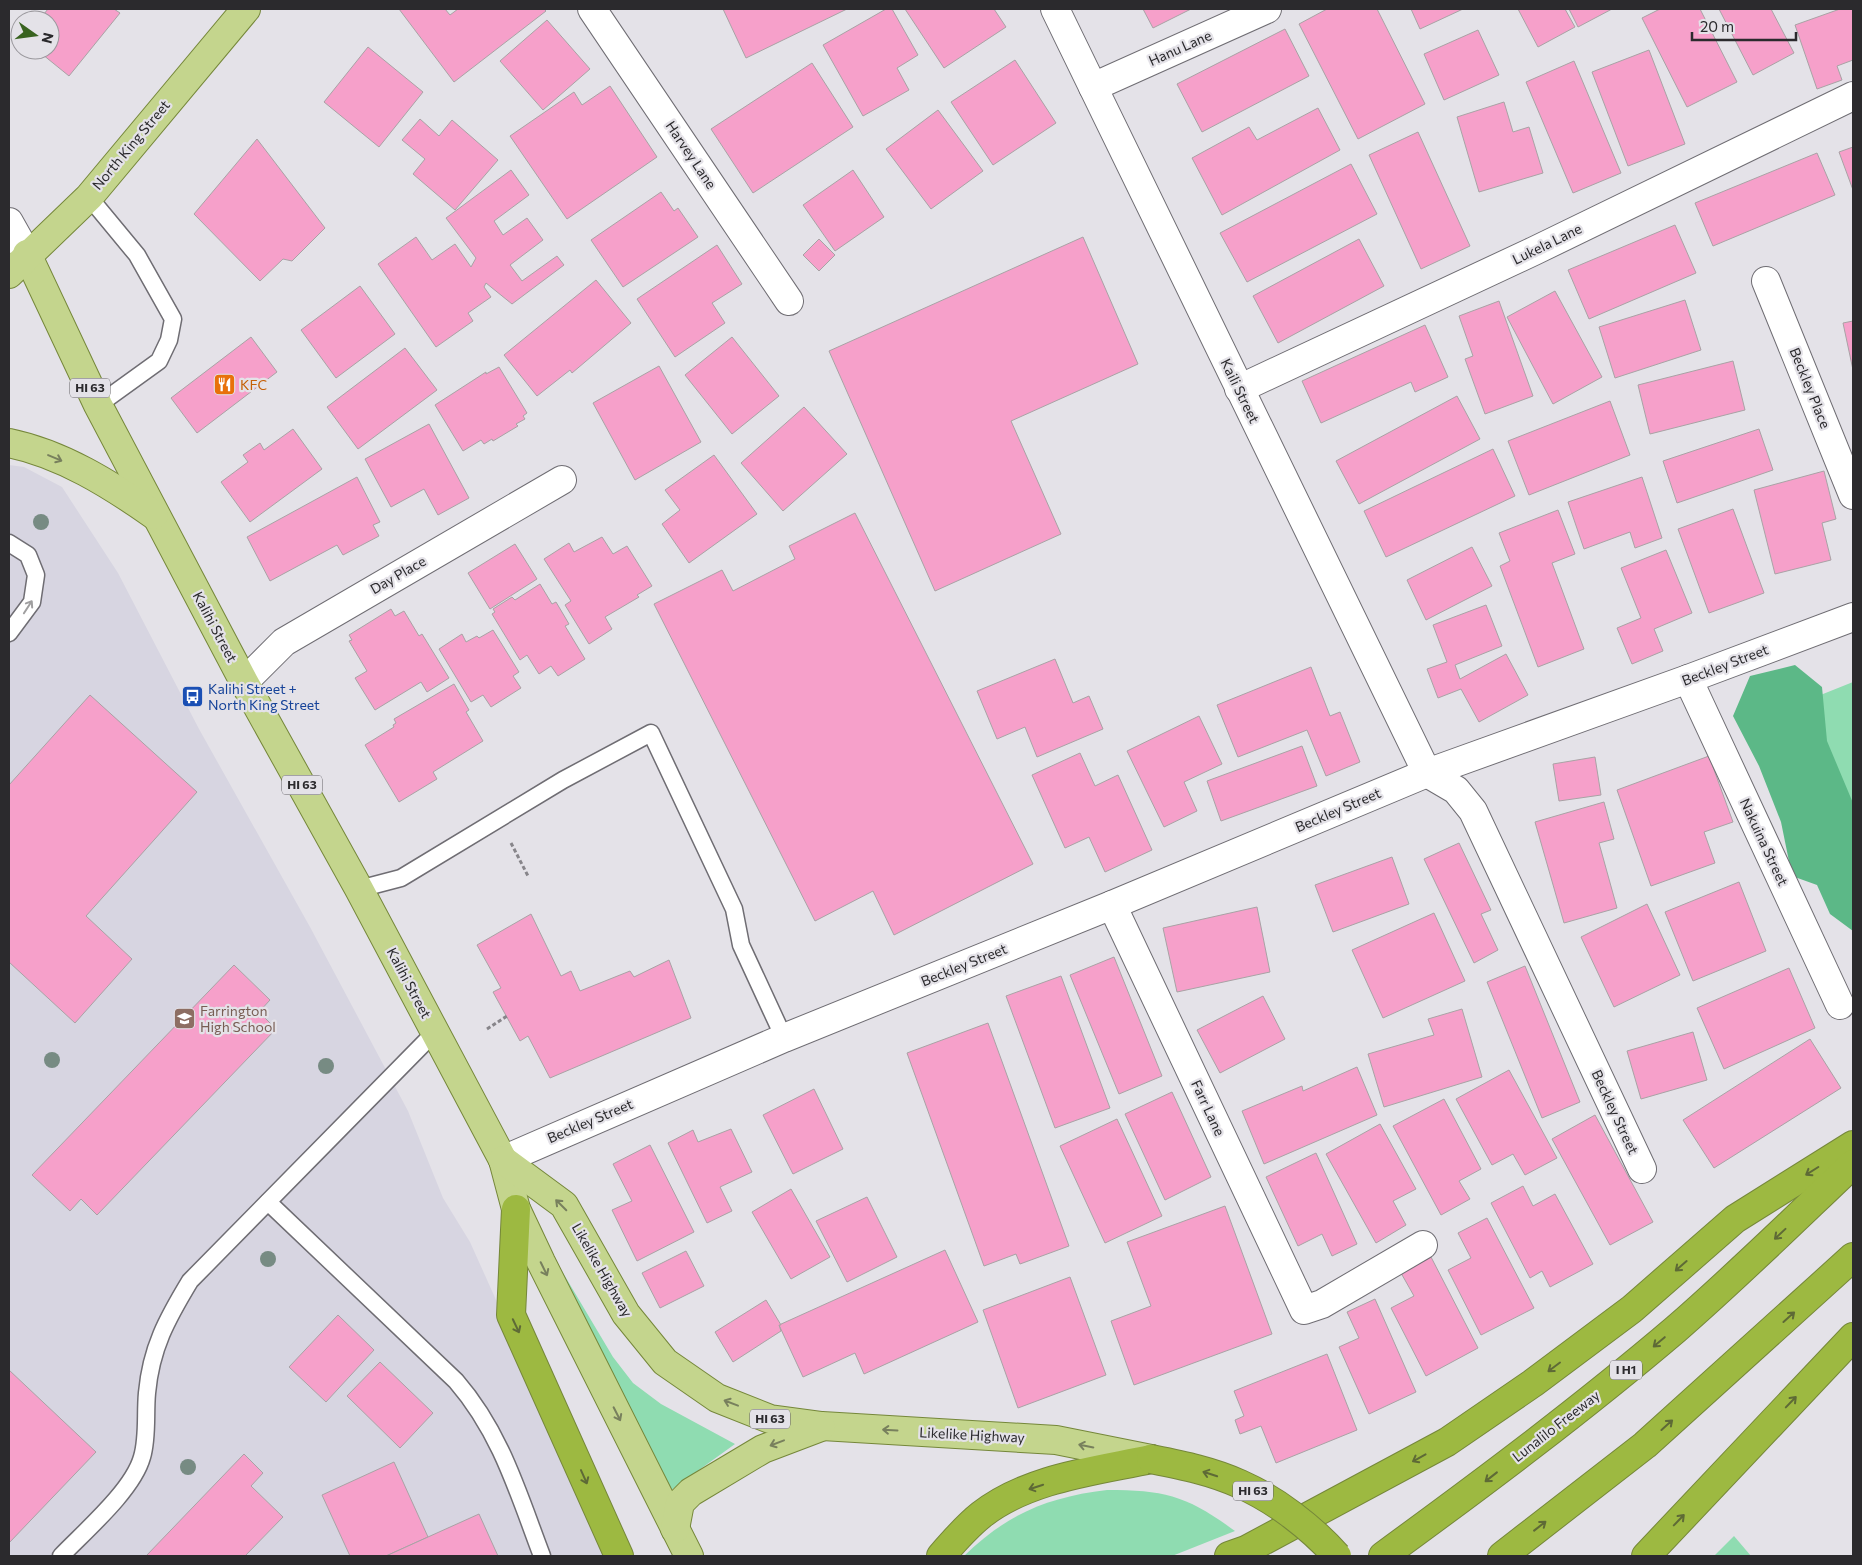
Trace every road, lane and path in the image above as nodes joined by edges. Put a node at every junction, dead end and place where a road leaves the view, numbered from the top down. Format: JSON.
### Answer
{"nodes":[{"id":1,"x":246,"y":9,"type":"edge"},
{"id":2,"x":592,"y":9,"type":"edge"},
{"id":3,"x":1055,"y":9,"type":"edge"},
{"id":4,"x":1267,"y":9,"type":"edge"},
{"id":5,"x":1093,"y":87,"type":"junction"},
{"id":6,"x":1853,"y":96,"type":"edge"},
{"id":7,"x":89,"y":196,"type":"junction"},
{"id":8,"x":9,"y":222,"type":"edge"},
{"id":9,"x":27,"y":254,"type":"junction"},
{"id":10,"x":9,"y":274,"type":"edge"},
{"id":11,"x":1766,"y":280,"type":"dead end"},
{"id":12,"x":789,"y":301,"type":"dead end"},
{"id":13,"x":1239,"y":389,"type":"junction"},
{"id":14,"x":98,"y":405,"type":"junction"},
{"id":15,"x":9,"y":443,"type":"edge"},
{"id":16,"x":562,"y":480,"type":"dead end"},
{"id":17,"x":1853,"y":495,"type":"edge"},
{"id":18,"x":159,"y":519,"type":"junction"},
{"id":19,"x":9,"y":543,"type":"edge"},
{"id":20,"x":1853,"y":616,"type":"edge"},
{"id":21,"x":9,"y":633,"type":"edge"},
{"id":22,"x":1688,"y":679,"type":"junction"},
{"id":23,"x":244,"y":682,"type":"junction"},
{"id":24,"x":1427,"y":773,"type":"junction"},
{"id":25,"x":507,"y":835,"type":"dead end"},
{"id":26,"x":528,"y":876,"type":"dead end"},
{"id":27,"x":359,"y":889,"type":"junction"},
{"id":28,"x":1112,"y":905,"type":"junction"},
{"id":29,"x":1840,"y":1005,"type":"dead end"},
{"id":30,"x":507,"y":1016,"type":"dead end"},
{"id":31,"x":487,"y":1028,"type":"dead end"},
{"id":32,"x":435,"y":1032,"type":"junction"},
{"id":33,"x":784,"y":1038,"type":"junction"},
{"id":34,"x":1853,"y":1145,"type":"edge"},
{"id":35,"x":502,"y":1160,"type":"junction"},
{"id":36,"x":1853,"y":1164,"type":"edge"},
{"id":37,"x":1642,"y":1169,"type":"dead end"},
{"id":38,"x":268,"y":1202,"type":"junction"},
{"id":39,"x":516,"y":1209,"type":"junction"},
{"id":40,"x":1423,"y":1245,"type":"dead end"},
{"id":41,"x":1853,"y":1256,"type":"edge"},
{"id":42,"x":1853,"y":1337,"type":"edge"},
{"id":43,"x":822,"y":1426,"type":"junction"},
{"id":44,"x":1151,"y":1459,"type":"junction"},
{"id":45,"x":675,"y":1529,"type":"junction"},
{"id":46,"x":61,"y":1556,"type":"edge"},
{"id":47,"x":542,"y":1556,"type":"edge"},
{"id":48,"x":619,"y":1556,"type":"edge"},
{"id":49,"x":690,"y":1556,"type":"edge"},
{"id":50,"x":941,"y":1556,"type":"edge"},
{"id":51,"x":1229,"y":1556,"type":"edge"},
{"id":52,"x":1337,"y":1556,"type":"edge"},
{"id":53,"x":1383,"y":1556,"type":"edge"},
{"id":54,"x":1502,"y":1556,"type":"edge"},
{"id":55,"x":1646,"y":1556,"type":"edge"}],
"edges":[{"from":1,"to":7,"type":"main road","name":"North King Street"},
{"from":2,"to":12,"type":"street","name":"Harvey Lane"},
{"from":3,"to":5,"type":"street","name":"Kaili Street"},
{"from":4,"to":5,"type":"street","name":"Hanu Lane"},
{"from":5,"to":13,"type":"street","name":"Kaili Street"},
{"from":6,"to":13,"type":"street","name":"Lukela Lane"},
{"from":7,"to":9,"type":"main road","name":"North King Street"},
{"from":7,"to":14,"type":"lane"},
{"from":8,"to":9,"type":"street","name":"Kalihi Street","number":"HI 63"},
{"from":9,"to":10,"type":"main road","name":"North King Street"},
{"from":9,"to":14,"type":"main road","name":"Kalihi Street","number":"HI 63"},
{"from":11,"to":17,"type":"street","name":"Beckley Place"},
{"from":13,"to":24,"type":"street","name":"Kaili Street"},
{"from":14,"to":18,"type":"main road","name":"Kalihi Street","number":"HI 63"},
{"from":15,"to":18,"type":"main road","one_way":true},
{"from":16,"to":23,"type":"street","name":"Day Place"},
{"from":18,"to":23,"type":"main road","name":"Kalihi Street","number":"HI 63"},
{"from":21,"to":19,"type":"lane","one_way":true},
{"from":20,"to":22,"type":"street","name":"Beckley Street"},
{"from":22,"to":24,"type":"street","name":"Beckley Street"},
{"from":22,"to":29,"type":"street","name":"Nakuina Street"},
{"from":23,"to":27,"type":"main road","name":"Kalihi Street","number":"HI 63"},
{"from":24,"to":28,"type":"street","name":"Beckley Street"},
{"from":24,"to":37,"type":"street","name":"Beckley Street"},
{"from":25,"to":26,"type":"path"},
{"from":27,"to":32,"type":"main road","name":"Kalihi Street","number":"HI 63"},
{"from":27,"to":33,"type":"lane"},
{"from":28,"to":33,"type":"street","name":"Beckley Street"},
{"from":28,"to":40,"type":"street","name":"Farr Lane"},
{"from":30,"to":31,"type":"path"},
{"from":32,"to":35,"type":"main road","name":"Kalihi Street","number":"HI 63"},
{"from":32,"to":38,"type":"lane"},
{"from":33,"to":35,"type":"street","name":"Beckley Street"},
{"from":34,"to":51,"type":"highway","one_way":true},
{"from":35,"to":39,"type":"main road","number":"HI 63"},
{"from":43,"to":35,"type":"main road","name":"Likelike Highway","number":"HI 63","one_way":true},
{"from":36,"to":53,"type":"highway","name":"Lunalilo Freeway","number":"I H1","one_way":true},
{"from":38,"to":46,"type":"lane"},
{"from":38,"to":47,"type":"lane"},
{"from":39,"to":45,"type":"main road","number":"HI 63","one_way":true},
{"from":39,"to":48,"type":"highway","one_way":true},
{"from":54,"to":41,"type":"highway","one_way":true},
{"from":55,"to":42,"type":"highway","one_way":true},
{"from":44,"to":43,"type":"main road","name":"Likelike Highway","number":"HI 63","one_way":true},
{"from":43,"to":45,"type":"main road","one_way":true},
{"from":44,"to":50,"type":"highway","one_way":true},
{"from":52,"to":44,"type":"highway","name":"Likelike Highway","number":"HI 63","one_way":true,"bridge":true},
{"from":45,"to":49,"type":"main road","number":"HI 63"}]}
